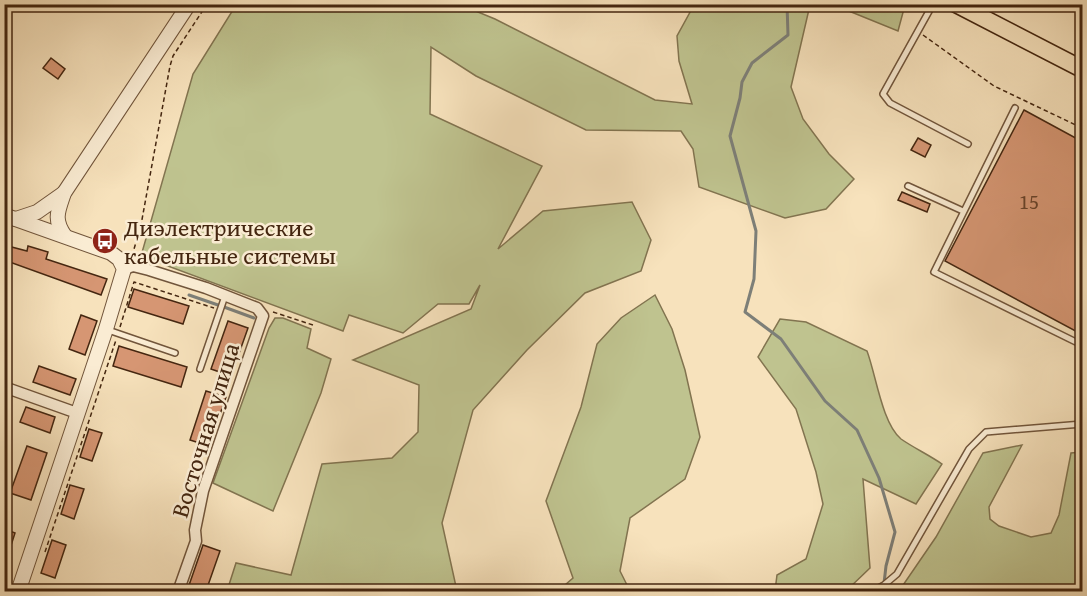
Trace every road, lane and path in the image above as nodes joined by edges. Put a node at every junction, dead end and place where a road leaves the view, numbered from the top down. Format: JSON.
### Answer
{"nodes":[{"id":1,"x":189,"y":4,"type":"edge"},
{"id":2,"x":207,"y":4,"type":"edge"},
{"id":3,"x":933,"y":4,"type":"edge"},
{"id":4,"x":956,"y":4,"type":"edge"},
{"id":5,"x":986,"y":11,"type":"edge"},
{"id":6,"x":918,"y":31,"type":"junction"},
{"id":7,"x":1083,"y":69,"type":"edge"},
{"id":8,"x":1015,"y":108,"type":"dead end"},
{"id":9,"x":1083,"y":128,"type":"edge"},
{"id":10,"x":968,"y":144,"type":"dead end"},
{"id":11,"x":908,"y":186,"type":"dead end"},
{"id":12,"x":64,"y":193,"type":"junction"},
{"id":13,"x":963,"y":212,"type":"junction"},
{"id":14,"x":10,"y":217,"type":"edge"},
{"id":15,"x":65,"y":236,"type":"junction"},
{"id":16,"x":124,"y":269,"type":"junction"},
{"id":17,"x":225,"y":296,"type":"junction"},
{"id":18,"x":220,"y":310,"type":"junction"},
{"id":19,"x":262,"y":314,"type":"junction"},
{"id":20,"x":313,"y":325,"type":"dead end"},
{"id":21,"x":112,"y":331,"type":"junction"},
{"id":22,"x":1083,"y":345,"type":"edge"},
{"id":23,"x":175,"y":353,"type":"dead end"},
{"id":24,"x":200,"y":369,"type":"dead end"},
{"id":25,"x":4,"y":387,"type":"edge"},
{"id":26,"x":78,"y":413,"type":"junction"},
{"id":27,"x":1083,"y":424,"type":"edge"},
{"id":28,"x":42,"y":558,"type":"dead end"},
{"id":29,"x":18,"y":591,"type":"edge"},
{"id":30,"x":178,"y":591,"type":"edge"},
{"id":31,"x":871,"y":591,"type":"edge"}],
"edges":[{"from":1,"to":12,"type":"street"},
{"from":2,"to":16,"type":"path"},
{"from":3,"to":6,"type":"lane"},
{"from":4,"to":5,"type":"main road"},
{"from":5,"to":7,"type":"main road"},
{"from":6,"to":9,"type":"path"},
{"from":6,"to":10,"type":"lane"},
{"from":8,"to":13,"type":"lane"},
{"from":11,"to":13,"type":"lane"},
{"from":12,"to":14,"type":"street"},
{"from":12,"to":15,"type":"street"},
{"from":13,"to":22,"type":"lane"},
{"from":14,"to":15,"type":"street"},
{"from":15,"to":16,"type":"street"},
{"from":16,"to":17,"type":"street"},
{"from":16,"to":21,"type":"street"},
{"from":17,"to":18,"type":"lane"},
{"from":17,"to":19,"type":"street"},
{"from":18,"to":21,"type":"path"},
{"from":18,"to":24,"type":"lane"},
{"from":19,"to":20,"type":"path"},
{"from":19,"to":30,"type":"street","name":"Восточная улица"},
{"from":21,"to":23,"type":"lane"},
{"from":21,"to":26,"type":"street"},
{"from":21,"to":28,"type":"path"},
{"from":25,"to":26,"type":"street"},
{"from":26,"to":29,"type":"street"},
{"from":27,"to":31,"type":"lane"}]}
